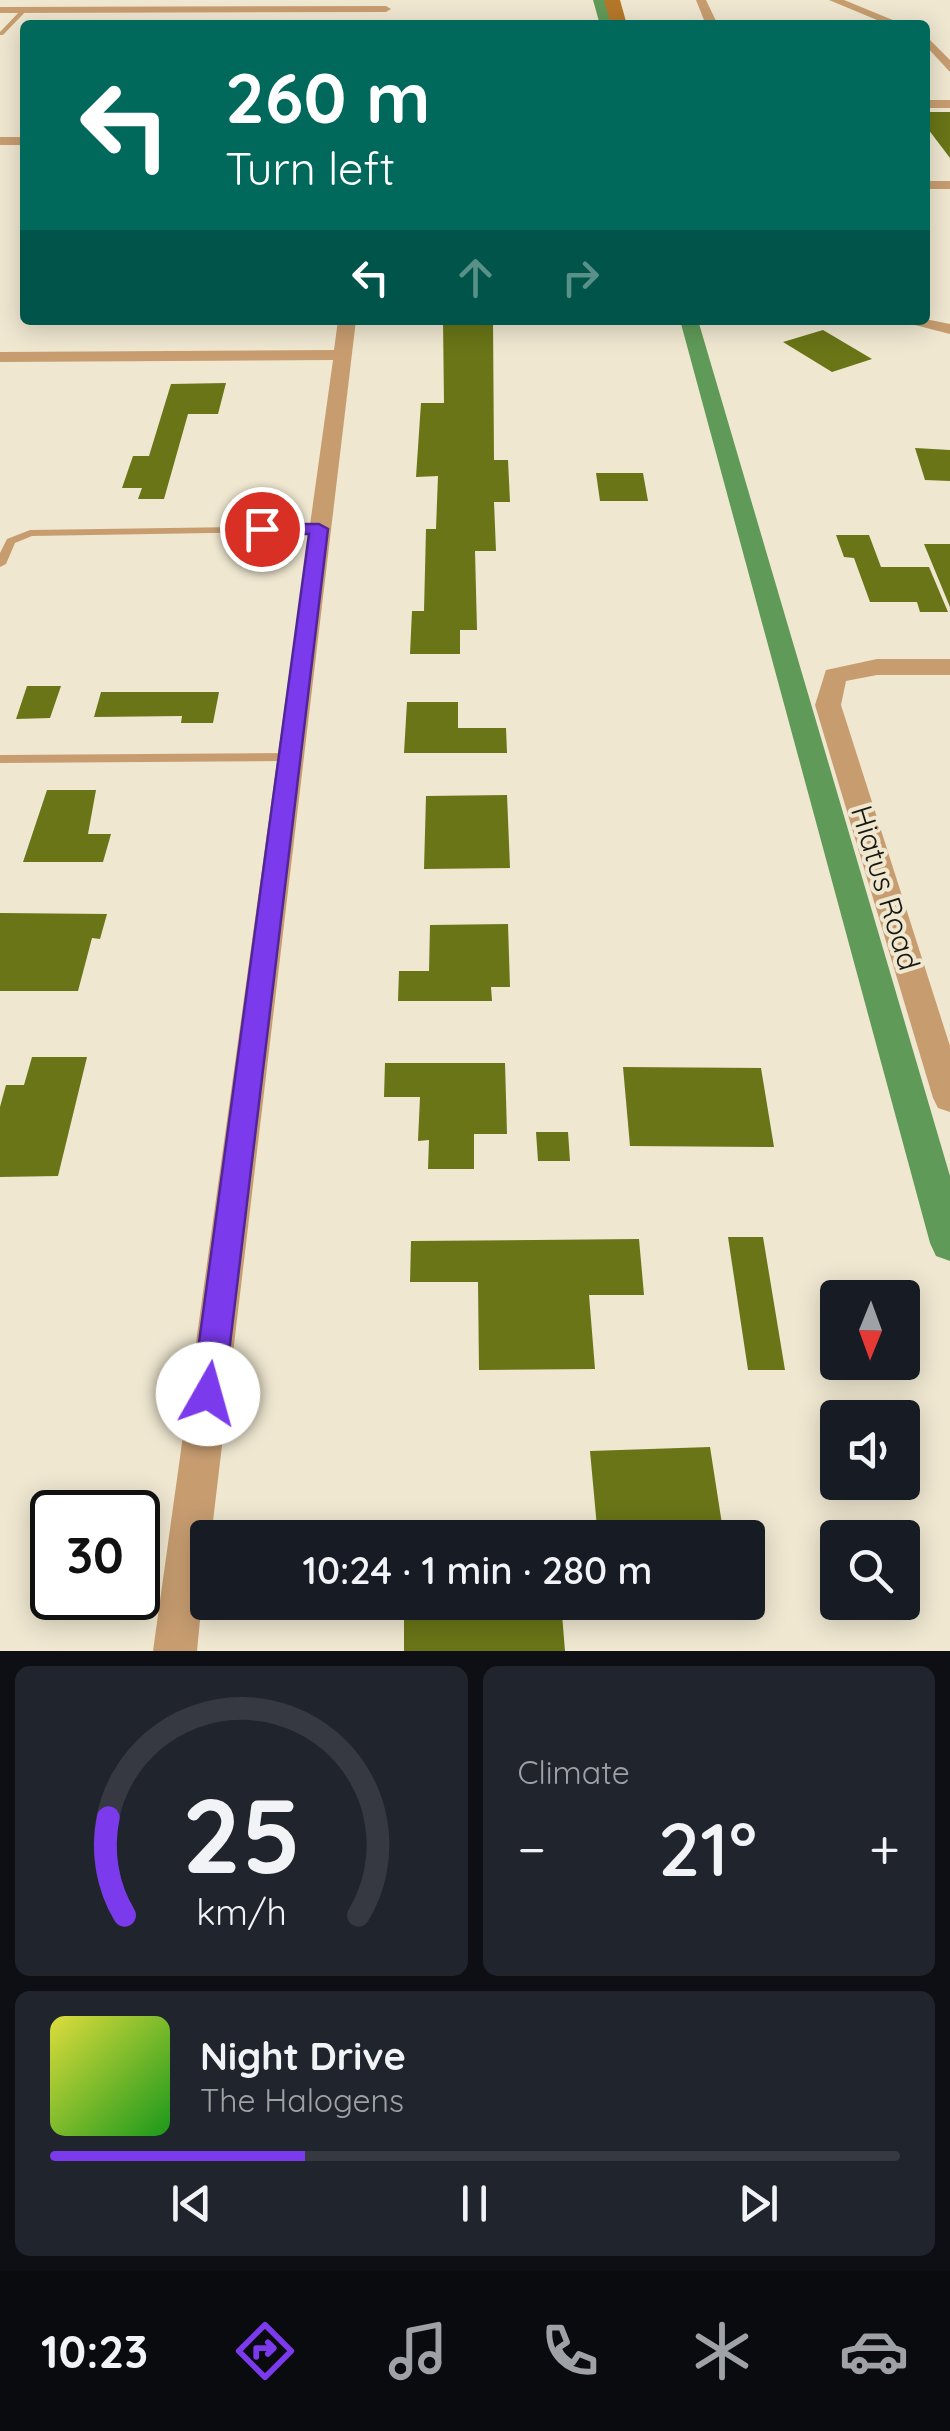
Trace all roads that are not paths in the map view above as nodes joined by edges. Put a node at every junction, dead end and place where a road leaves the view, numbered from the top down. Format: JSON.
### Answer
{"nodes":[{"id":1,"x":834,"y":0,"type":"edge"},
{"id":2,"x":386,"y":4,"type":"edge"},
{"id":3,"x":0,"y":10,"type":"edge"},
{"id":4,"x":24,"y":10,"type":"junction"},
{"id":5,"x":881,"y":20,"type":"edge"},
{"id":6,"x":1,"y":34,"type":"edge"},
{"id":7,"x":930,"y":44,"type":"edge"},
{"id":8,"x":930,"y":57,"type":"edge"},
{"id":9,"x":941,"y":57,"type":"junction"},
{"id":10,"x":950,"y":68,"type":"edge"},
{"id":11,"x":346,"y":325,"type":"edge"},
{"id":12,"x":923,"y":325,"type":"edge"},
{"id":13,"x":950,"y":329,"type":"edge"},
{"id":14,"x":343,"y":355,"type":"junction"},
{"id":15,"x":0,"y":357,"type":"edge"},
{"id":16,"x":319,"y":529,"type":"junction"},
{"id":17,"x":0,"y":564,"type":"edge"},
{"id":18,"x":950,"y":667,"type":"edge"},
{"id":19,"x":290,"y":757,"type":"junction"},
{"id":20,"x":0,"y":758,"type":"edge"},
{"id":21,"x":950,"y":1098,"type":"edge"},
{"id":22,"x":175,"y":1651,"type":"edge"}],
"edges":[{"from":1,"to":5,"type":"street"},
{"from":2,"to":4,"type":"street"},
{"from":3,"to":4,"type":"street"},
{"from":4,"to":6,"type":"lane"},
{"from":7,"to":9,"type":"street"},
{"from":8,"to":9,"type":"street"},
{"from":9,"to":10,"type":"street"},
{"from":11,"to":14,"type":"street"},
{"from":12,"to":13,"type":"street"},
{"from":14,"to":15,"type":"street"},
{"from":14,"to":16,"type":"street"},
{"from":16,"to":17,"type":"lane"},
{"from":16,"to":19,"type":"street"},
{"from":18,"to":21,"type":"street","name":"Hiatus Road"},
{"from":19,"to":20,"type":"lane"},
{"from":19,"to":22,"type":"street"}]}
